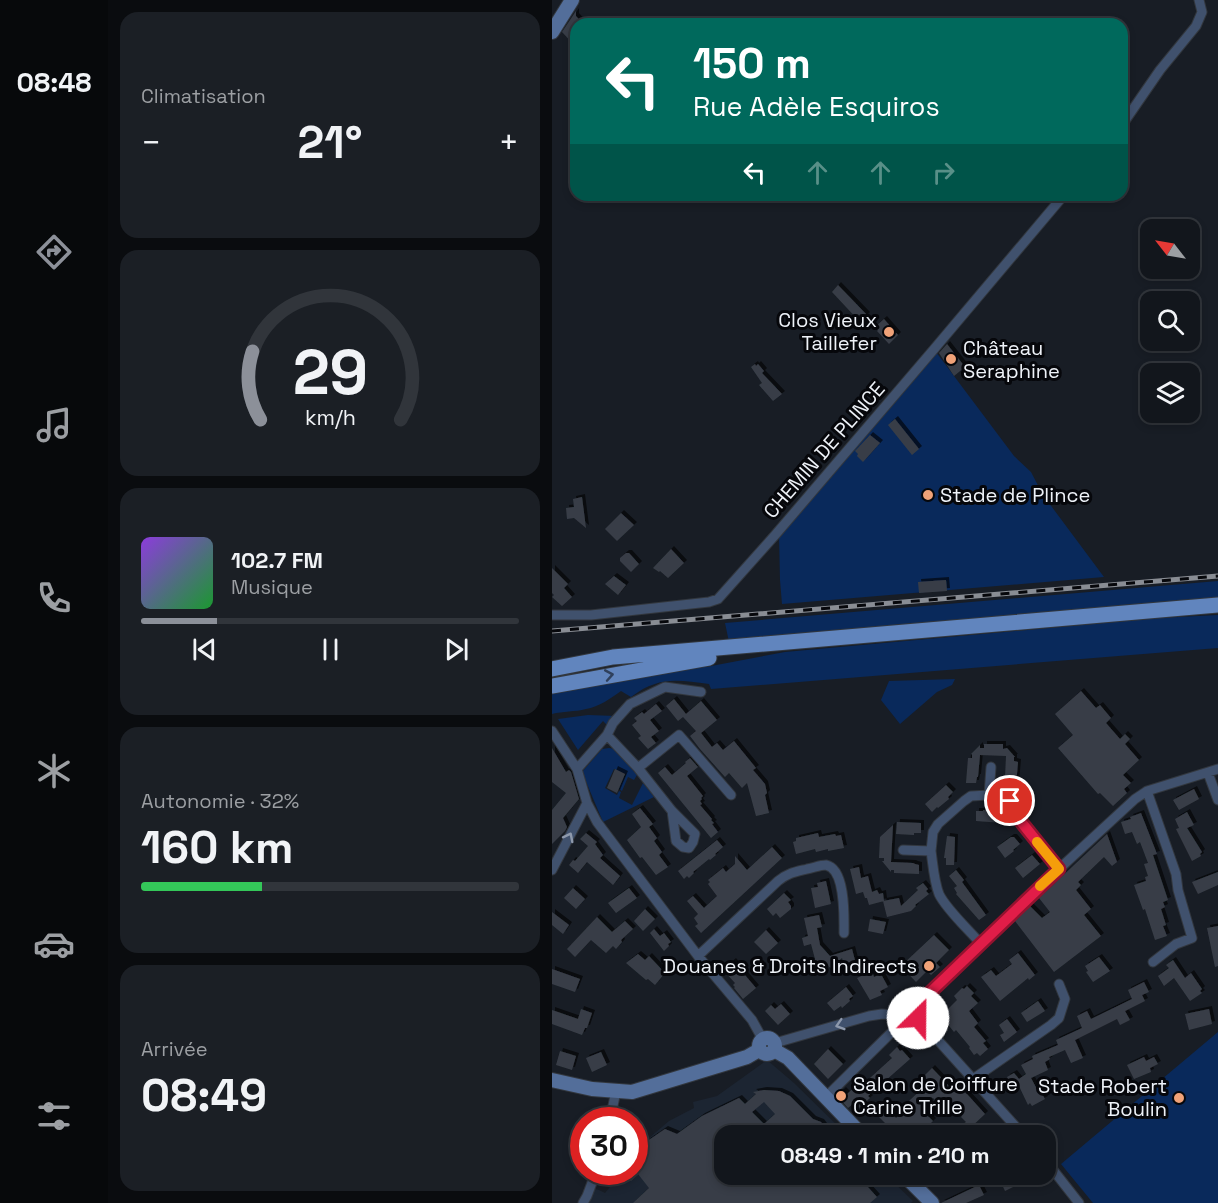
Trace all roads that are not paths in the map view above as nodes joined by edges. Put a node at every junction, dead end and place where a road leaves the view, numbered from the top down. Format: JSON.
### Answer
{"nodes":[{"id":1,"x":572,"y":0,"type":"edge"},
{"id":2,"x":1199,"y":0,"type":"edge"},
{"id":3,"x":552,"y":32,"type":"edge"},
{"id":4,"x":1128,"y":116,"type":"edge"},
{"id":5,"x":1059,"y":201,"type":"edge"},
{"id":6,"x":1218,"y":605,"type":"edge"},
{"id":7,"x":552,"y":615,"type":"edge"},
{"id":8,"x":827,"y":639,"type":"junction"},
{"id":9,"x":552,"y":669,"type":"edge"},
{"id":10,"x":552,"y":686,"type":"edge"},
{"id":11,"x":701,"y":692,"type":"dead end"},
{"id":12,"x":552,"y":731,"type":"edge"},
{"id":13,"x":607,"y":735,"type":"junction"},
{"id":14,"x":991,"y":767,"type":"dead end"},
{"id":15,"x":638,"y":768,"type":"junction"},
{"id":16,"x":577,"y":769,"type":"junction"},
{"id":17,"x":1218,"y":769,"type":"edge"},
{"id":18,"x":1208,"y":773,"type":"junction"},
{"id":19,"x":1147,"y":791,"type":"junction"},
{"id":20,"x":731,"y":795,"type":"dead end"},
{"id":21,"x":989,"y":795,"type":"junction"},
{"id":22,"x":1218,"y":800,"type":"edge"},
{"id":23,"x":586,"y":803,"type":"junction"},
{"id":24,"x":672,"y":811,"type":"dead end"},
{"id":25,"x":903,"y":850,"type":"dead end"},
{"id":26,"x":931,"y":851,"type":"junction"},
{"id":27,"x":1059,"y":869,"type":"junction"},
{"id":28,"x":552,"y":870,"type":"edge"},
{"id":29,"x":844,"y":933,"type":"dead end"},
{"id":30,"x":981,"y":943,"type":"junction"},
{"id":31,"x":698,"y":956,"type":"junction"},
{"id":32,"x":1153,"y":962,"type":"dead end"},
{"id":33,"x":1059,"y":984,"type":"dead end"},
{"id":34,"x":917,"y":1005,"type":"junction"},
{"id":35,"x":899,"y":1018,"type":"junction"},
{"id":36,"x":918,"y":1018,"type":"junction"},
{"id":37,"x":767,"y":1045,"type":"junction"},
{"id":38,"x":973,"y":1079,"type":"junction"},
{"id":39,"x":552,"y":1080,"type":"edge"},
{"id":40,"x":616,"y":1091,"type":"junction"},
{"id":41,"x":826,"y":1097,"type":"junction"},
{"id":42,"x":613,"y":1107,"type":"edge"},
{"id":43,"x":853,"y":1125,"type":"edge"},
{"id":44,"x":1015,"y":1125,"type":"edge"},
{"id":45,"x":1056,"y":1174,"type":"edge"},
{"id":46,"x":591,"y":1185,"type":"edge"},
{"id":47,"x":914,"y":1185,"type":"edge"},
{"id":48,"x":583,"y":1203,"type":"edge"},
{"id":49,"x":932,"y":1203,"type":"edge"},
{"id":50,"x":1079,"y":1203,"type":"edge"}],
"edges":[{"from":1,"to":3,"type":"street"},
{"from":2,"to":4,"type":"street"},
{"from":5,"to":7,"type":"street","name":"CHEMIN DE PLINCE"},
{"from":6,"to":8,"type":"main road"},
{"from":8,"to":9,"type":"main road"},
{"from":10,"to":8,"type":"main road","one_way":true},
{"from":11,"to":13,"type":"street"},
{"from":12,"to":16,"type":"street"},
{"from":13,"to":15,"type":"street"},
{"from":13,"to":16,"type":"street"},
{"from":14,"to":21,"type":"street"},
{"from":15,"to":20,"type":"street"},
{"from":15,"to":24,"type":"street"},
{"from":16,"to":23,"type":"street"},
{"from":17,"to":18,"type":"street"},
{"from":18,"to":19,"type":"street"},
{"from":18,"to":22,"type":"street"},
{"from":19,"to":27,"type":"street"},
{"from":19,"to":32,"type":"street"},
{"from":21,"to":26,"type":"street"},
{"from":21,"to":27,"type":"street"},
{"from":28,"to":23,"type":"street","one_way":true},
{"from":23,"to":31,"type":"street"},
{"from":25,"to":26,"type":"street"},
{"from":26,"to":30,"type":"street"},
{"from":27,"to":30,"type":"street"},
{"from":29,"to":31,"type":"street"},
{"from":30,"to":34,"type":"street"},
{"from":31,"to":37,"type":"street"},
{"from":33,"to":38,"type":"street"},
{"from":34,"to":35,"type":"street"},
{"from":34,"to":36,"type":"street"},
{"from":35,"to":36,"type":"street"},
{"from":35,"to":37,"type":"street","one_way":true},
{"from":35,"to":41,"type":"street"},
{"from":36,"to":38,"type":"street"},
{"from":37,"to":40,"type":"street"},
{"from":37,"to":41,"type":"street"},
{"from":38,"to":44,"type":"street"},
{"from":39,"to":40,"type":"street"},
{"from":40,"to":42,"type":"street"},
{"from":41,"to":43,"type":"street"},
{"from":45,"to":50,"type":"street"},
{"from":46,"to":48,"type":"street"},
{"from":47,"to":49,"type":"street"}]}
